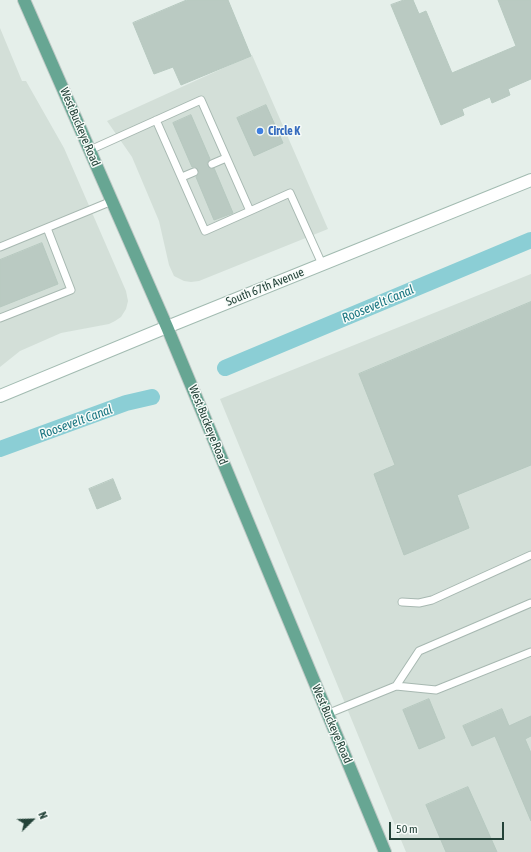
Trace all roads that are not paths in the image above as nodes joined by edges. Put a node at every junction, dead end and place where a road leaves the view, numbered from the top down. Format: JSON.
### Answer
{"nodes":[{"id":1,"x":24,"y":0,"type":"edge"},
{"id":2,"x":156,"y":120,"type":"junction"},
{"id":3,"x":90,"y":150,"type":"junction"},
{"id":4,"x":226,"y":158,"type":"junction"},
{"id":5,"x":212,"y":164,"type":"dead end"},
{"id":6,"x":194,"y":172,"type":"dead end"},
{"id":7,"x":182,"y":177,"type":"junction"},
{"id":8,"x":531,"y":180,"type":"edge"},
{"id":9,"x":112,"y":201,"type":"junction"},
{"id":10,"x":250,"y":211,"type":"junction"},
{"id":11,"x":46,"y":228,"type":"junction"},
{"id":12,"x":0,"y":247,"type":"edge"},
{"id":13,"x":322,"y":264,"type":"junction"},
{"id":14,"x":0,"y":318,"type":"edge"},
{"id":15,"x":167,"y":327,"type":"junction"},
{"id":16,"x":0,"y":396,"type":"edge"},
{"id":17,"x":531,"y":555,"type":"edge"},
{"id":18,"x":402,"y":602,"type":"dead end"},
{"id":19,"x":531,"y":603,"type":"edge"},
{"id":20,"x":531,"y":652,"type":"edge"},
{"id":21,"x":396,"y":686,"type":"junction"},
{"id":22,"x":327,"y":714,"type":"junction"},
{"id":23,"x":385,"y":852,"type":"edge"}],
"edges":[{"from":1,"to":3,"type":"main road","name":"West Buckeye Road"},
{"from":2,"to":3,"type":"lane"},
{"from":2,"to":4,"type":"lane"},
{"from":2,"to":7,"type":"lane"},
{"from":3,"to":9,"type":"main road","name":"West Buckeye Road"},
{"from":4,"to":5,"type":"lane"},
{"from":4,"to":10,"type":"lane"},
{"from":6,"to":7,"type":"lane"},
{"from":7,"to":10,"type":"lane"},
{"from":8,"to":13,"type":"main road","name":"South 67th Avenue"},
{"from":9,"to":11,"type":"lane"},
{"from":9,"to":15,"type":"main road","name":"West Buckeye Road"},
{"from":10,"to":13,"type":"lane"},
{"from":11,"to":12,"type":"lane"},
{"from":11,"to":14,"type":"lane"},
{"from":13,"to":15,"type":"main road","name":"South 67th Avenue"},
{"from":15,"to":16,"type":"main road","name":"South 67th Avenue"},
{"from":15,"to":22,"type":"main road","name":"West Buckeye Road"},
{"from":17,"to":18,"type":"lane"},
{"from":19,"to":21,"type":"lane"},
{"from":20,"to":21,"type":"lane"},
{"from":21,"to":22,"type":"lane"},
{"from":22,"to":23,"type":"main road","name":"West Buckeye Road"}]}
